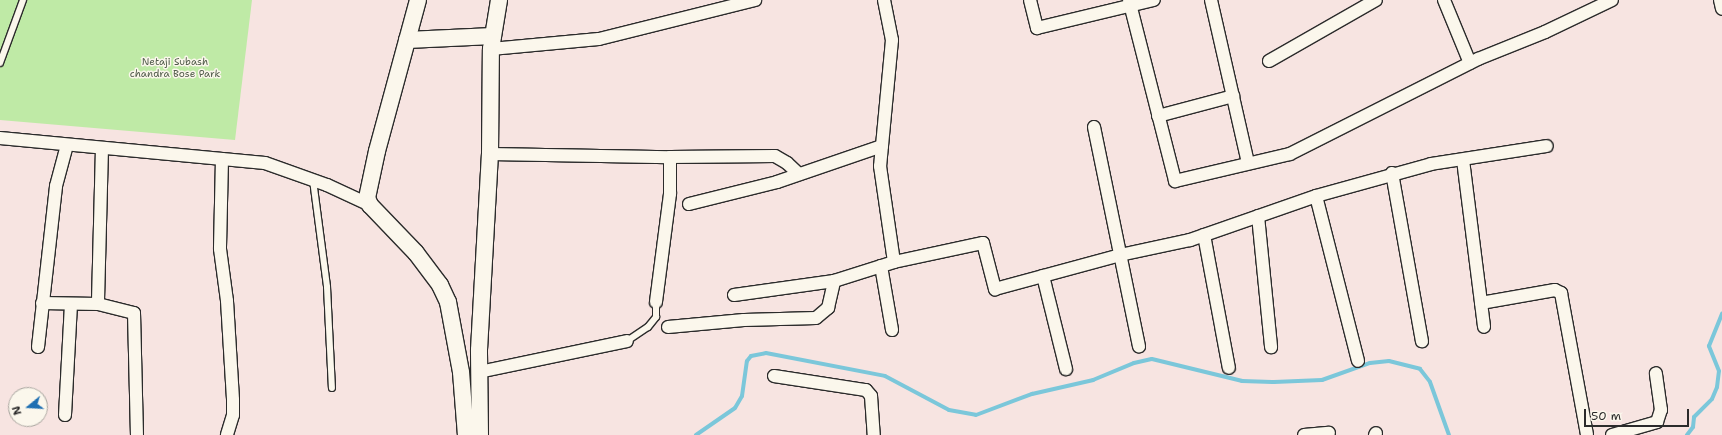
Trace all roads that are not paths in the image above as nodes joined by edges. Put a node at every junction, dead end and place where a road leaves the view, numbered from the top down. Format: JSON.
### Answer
{"nodes":[{"id":1,"x":23,"y":0,"type":"edge"},
{"id":2,"x":418,"y":0,"type":"edge"},
{"id":3,"x":499,"y":0,"type":"edge"},
{"id":4,"x":884,"y":0,"type":"edge"},
{"id":5,"x":1030,"y":0,"type":"edge"},
{"id":6,"x":1154,"y":0,"type":"edge"},
{"id":7,"x":1211,"y":0,"type":"edge"},
{"id":8,"x":1376,"y":0,"type":"edge"},
{"id":9,"x":1444,"y":0,"type":"edge"},
{"id":10,"x":1612,"y":0,"type":"edge"},
{"id":11,"x":1720,"y":0,"type":"edge"},
{"id":12,"x":748,"y":1,"type":"edge"},
{"id":13,"x":1130,"y":3,"type":"edge"},
{"id":14,"x":1722,"y":8,"type":"edge"},
{"id":15,"x":407,"y":40,"type":"junction"},
{"id":16,"x":492,"y":42,"type":"junction"},
{"id":17,"x":1269,"y":61,"type":"dead end"},
{"id":18,"x":0,"y":63,"type":"edge"},
{"id":19,"x":1470,"y":63,"type":"junction"},
{"id":20,"x":1233,"y":96,"type":"junction"},
{"id":21,"x":1158,"y":116,"type":"junction"},
{"id":22,"x":1094,"y":127,"type":"dead end"},
{"id":23,"x":0,"y":138,"type":"edge"},
{"id":24,"x":67,"y":144,"type":"junction"},
{"id":25,"x":882,"y":146,"type":"junction"},
{"id":26,"x":1547,"y":146,"type":"dead end"},
{"id":27,"x":102,"y":148,"type":"junction"},
{"id":28,"x":490,"y":154,"type":"junction"},
{"id":29,"x":670,"y":157,"type":"junction"},
{"id":30,"x":222,"y":159,"type":"junction"},
{"id":31,"x":1463,"y":160,"type":"junction"},
{"id":32,"x":1248,"y":164,"type":"junction"},
{"id":33,"x":1392,"y":173,"type":"junction"},
{"id":34,"x":799,"y":174,"type":"junction"},
{"id":35,"x":313,"y":180,"type":"junction"},
{"id":36,"x":1316,"y":196,"type":"junction"},
{"id":37,"x":689,"y":204,"type":"dead end"},
{"id":38,"x":370,"y":205,"type":"junction"},
{"id":39,"x":1258,"y":216,"type":"junction"},
{"id":40,"x":1204,"y":235,"type":"junction"},
{"id":41,"x":1120,"y":255,"type":"junction"},
{"id":42,"x":894,"y":262,"type":"junction"},
{"id":43,"x":881,"y":266,"type":"junction"},
{"id":44,"x":1043,"y":276,"type":"junction"},
{"id":45,"x":834,"y":281,"type":"junction"},
{"id":46,"x":734,"y":295,"type":"dead end"},
{"id":47,"x":656,"y":302,"type":"joint"},
{"id":48,"x":42,"y":303,"type":"junction"},
{"id":49,"x":1481,"y":303,"type":"junction"},
{"id":50,"x":71,"y":304,"type":"junction"},
{"id":51,"x":98,"y":304,"type":"junction"},
{"id":52,"x":668,"y":327,"type":"dead end"},
{"id":53,"x":1484,"y":327,"type":"dead end"},
{"id":54,"x":892,"y":330,"type":"dead end"},
{"id":55,"x":627,"y":341,"type":"joint"},
{"id":56,"x":1422,"y":341,"type":"dead end"},
{"id":57,"x":1140,"y":346,"type":"dead end"},
{"id":58,"x":38,"y":347,"type":"dead end"},
{"id":59,"x":1271,"y":348,"type":"dead end"},
{"id":60,"x":1358,"y":362,"type":"dead end"},
{"id":61,"x":1229,"y":368,"type":"dead end"},
{"id":62,"x":1066,"y":369,"type":"dead end"},
{"id":63,"x":479,"y":372,"type":"junction"},
{"id":64,"x":1656,"y":373,"type":"dead end"},
{"id":65,"x":774,"y":376,"type":"dead end"},
{"id":66,"x":332,"y":388,"type":"dead end"},
{"id":67,"x":65,"y":415,"type":"dead end"},
{"id":68,"x":1329,"y":433,"type":"dead end"},
{"id":69,"x":137,"y":435,"type":"edge"},
{"id":70,"x":227,"y":435,"type":"edge"},
{"id":71,"x":466,"y":435,"type":"edge"},
{"id":72,"x":480,"y":435,"type":"edge"},
{"id":73,"x":874,"y":435,"type":"edge"},
{"id":74,"x":1304,"y":435,"type":"edge"},
{"id":75,"x":1586,"y":435,"type":"edge"},
{"id":76,"x":1612,"y":435,"type":"edge"}],
"edges":[{"from":1,"to":18,"type":"lane"},
{"from":2,"to":15,"type":"main road"},
{"from":3,"to":16,"type":"main road"},
{"from":4,"to":25,"type":"street"},
{"from":5,"to":13,"type":"street"},
{"from":6,"to":13,"type":"street"},
{"from":7,"to":20,"type":"street"},
{"from":8,"to":17,"type":"street"},
{"from":9,"to":19,"type":"street"},
{"from":10,"to":19,"type":"street"},
{"from":11,"to":14,"type":"street"},
{"from":12,"to":16,"type":"street"},
{"from":13,"to":21,"type":"street"},
{"from":15,"to":16,"type":"main road"},
{"from":15,"to":38,"type":"main road"},
{"from":16,"to":28,"type":"main road"},
{"from":19,"to":32,"type":"street"},
{"from":20,"to":21,"type":"street"},
{"from":20,"to":32,"type":"street"},
{"from":21,"to":32,"type":"street"},
{"from":22,"to":41,"type":"street"},
{"from":23,"to":24,"type":"street"},
{"from":24,"to":27,"type":"street"},
{"from":24,"to":48,"type":"street"},
{"from":25,"to":34,"type":"street"},
{"from":25,"to":42,"type":"street"},
{"from":26,"to":31,"type":"street"},
{"from":27,"to":30,"type":"street"},
{"from":27,"to":51,"type":"street"},
{"from":28,"to":29,"type":"street"},
{"from":28,"to":63,"type":"main road"},
{"from":29,"to":34,"type":"street"},
{"from":29,"to":47,"type":"street"},
{"from":30,"to":35,"type":"street"},
{"from":30,"to":70,"type":"street"},
{"from":31,"to":33,"type":"street"},
{"from":31,"to":49,"type":"street"},
{"from":33,"to":36,"type":"street"},
{"from":33,"to":56,"type":"street"},
{"from":34,"to":37,"type":"street"},
{"from":35,"to":38,"type":"street"},
{"from":35,"to":66,"type":"lane"},
{"from":36,"to":39,"type":"street"},
{"from":36,"to":60,"type":"street"},
{"from":38,"to":71,"type":"main road"},
{"from":39,"to":40,"type":"street"},
{"from":39,"to":59,"type":"street"},
{"from":40,"to":41,"type":"street"},
{"from":40,"to":61,"type":"street"},
{"from":41,"to":44,"type":"street"},
{"from":41,"to":57,"type":"street"},
{"from":42,"to":43,"type":"street"},
{"from":42,"to":44,"type":"street"},
{"from":43,"to":45,"type":"street"},
{"from":43,"to":54,"type":"street"},
{"from":44,"to":62,"type":"street"},
{"from":45,"to":46,"type":"street"},
{"from":45,"to":52,"type":"street"},
{"from":47,"to":55,"type":"lane"},
{"from":48,"to":50,"type":"street"},
{"from":48,"to":58,"type":"street"},
{"from":49,"to":53,"type":"street"},
{"from":49,"to":75,"type":"street"},
{"from":50,"to":51,"type":"street"},
{"from":50,"to":67,"type":"street"},
{"from":51,"to":69,"type":"street"},
{"from":55,"to":63,"type":"street"},
{"from":63,"to":72,"type":"main road"},
{"from":64,"to":76,"type":"street"},
{"from":65,"to":73,"type":"street"},
{"from":68,"to":74,"type":"street"}]}
